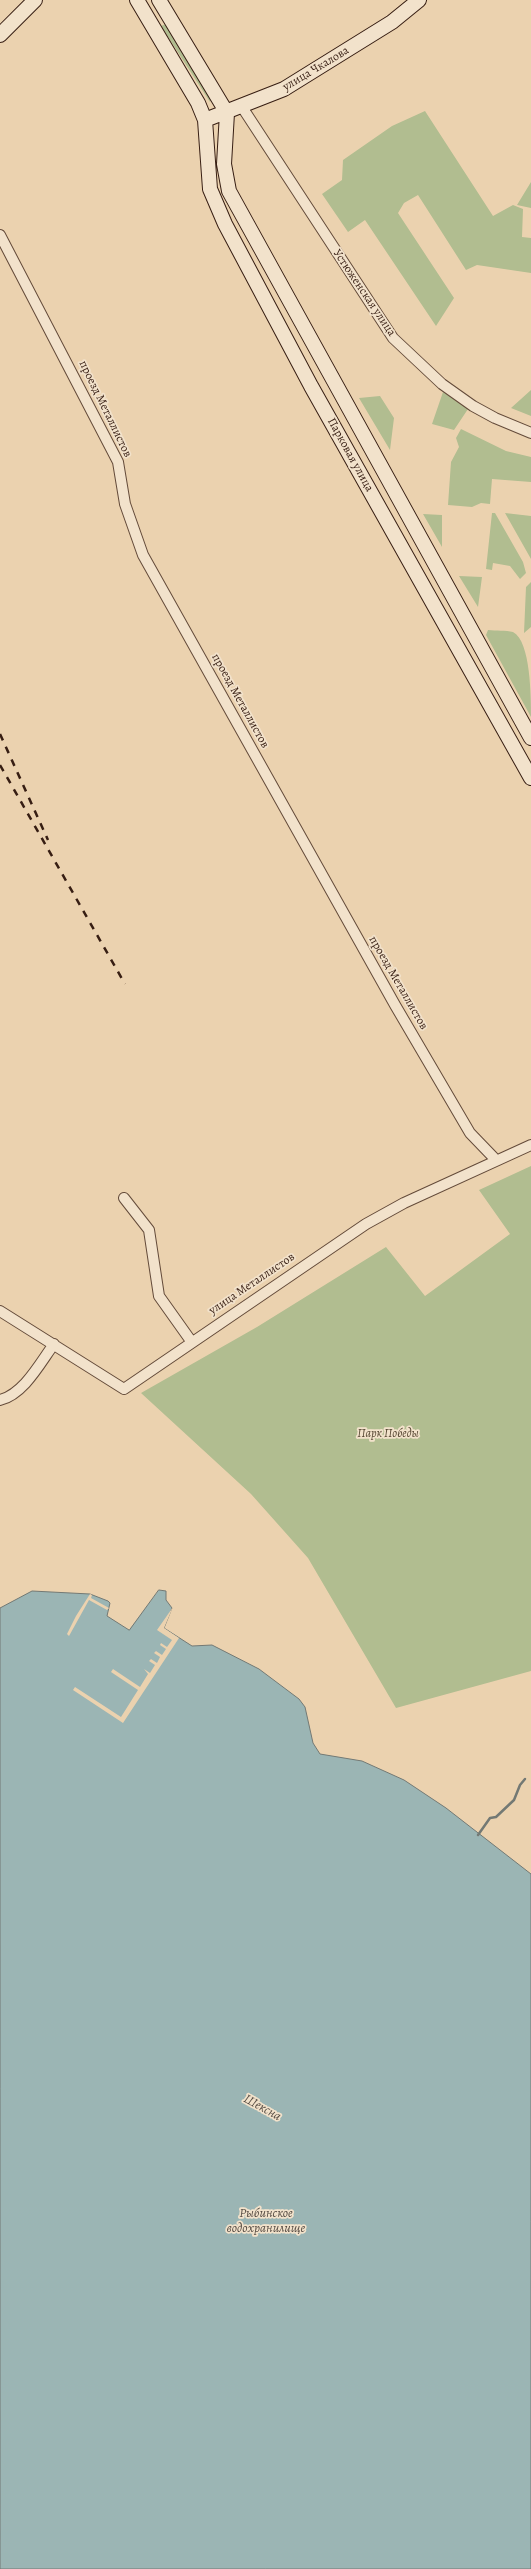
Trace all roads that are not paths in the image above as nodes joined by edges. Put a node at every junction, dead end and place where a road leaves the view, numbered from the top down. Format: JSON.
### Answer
{"nodes":[{"id":1,"x":35,"y":0,"type":"edge"},
{"id":2,"x":137,"y":0,"type":"edge"},
{"id":3,"x":159,"y":0,"type":"edge"},
{"id":4,"x":419,"y":0,"type":"edge"},
{"id":5,"x":0,"y":36,"type":"edge"},
{"id":6,"x":242,"y":107,"type":"junction"},
{"id":7,"x":226,"y":113,"type":"junction"},
{"id":8,"x":205,"y":120,"type":"junction"},
{"id":9,"x":0,"y":235,"type":"edge"},
{"id":10,"x":531,"y":433,"type":"edge"},
{"id":11,"x":531,"y":738,"type":"edge"},
{"id":12,"x":531,"y":778,"type":"edge"},
{"id":13,"x":531,"y":1145,"type":"edge"},
{"id":14,"x":496,"y":1160,"type":"junction"},
{"id":15,"x":124,"y":1198,"type":"dead end"},
{"id":16,"x":0,"y":1312,"type":"edge"},
{"id":17,"x":191,"y":1341,"type":"junction"},
{"id":18,"x":54,"y":1344,"type":"junction"},
{"id":19,"x":0,"y":1400,"type":"edge"}],
"edges":[{"from":1,"to":5,"type":"main road"},
{"from":2,"to":8,"type":"main road"},
{"from":3,"to":7,"type":"main road"},
{"from":4,"to":6,"type":"main road","name":"улица Чкалова"},
{"from":6,"to":7,"type":"main road","name":"улица Чкалова"},
{"from":6,"to":10,"type":"street","name":"Устюженская улица"},
{"from":7,"to":8,"type":"main road","name":"улица Чкалова"},
{"from":7,"to":11,"type":"main road","name":"Парковая улица"},
{"from":8,"to":12,"type":"main road","name":"Парковая улица"},
{"from":9,"to":14,"type":"street","name":"проезд Металлистов"},
{"from":13,"to":14,"type":"street","name":"улица Металлистов"},
{"from":14,"to":17,"type":"street","name":"улица Металлистов"},
{"from":15,"to":17,"type":"street"},
{"from":16,"to":18,"type":"street","name":"улица Металлистов"},
{"from":17,"to":18,"type":"street","name":"улица Металлистов"},
{"from":18,"to":19,"type":"street"}]}
